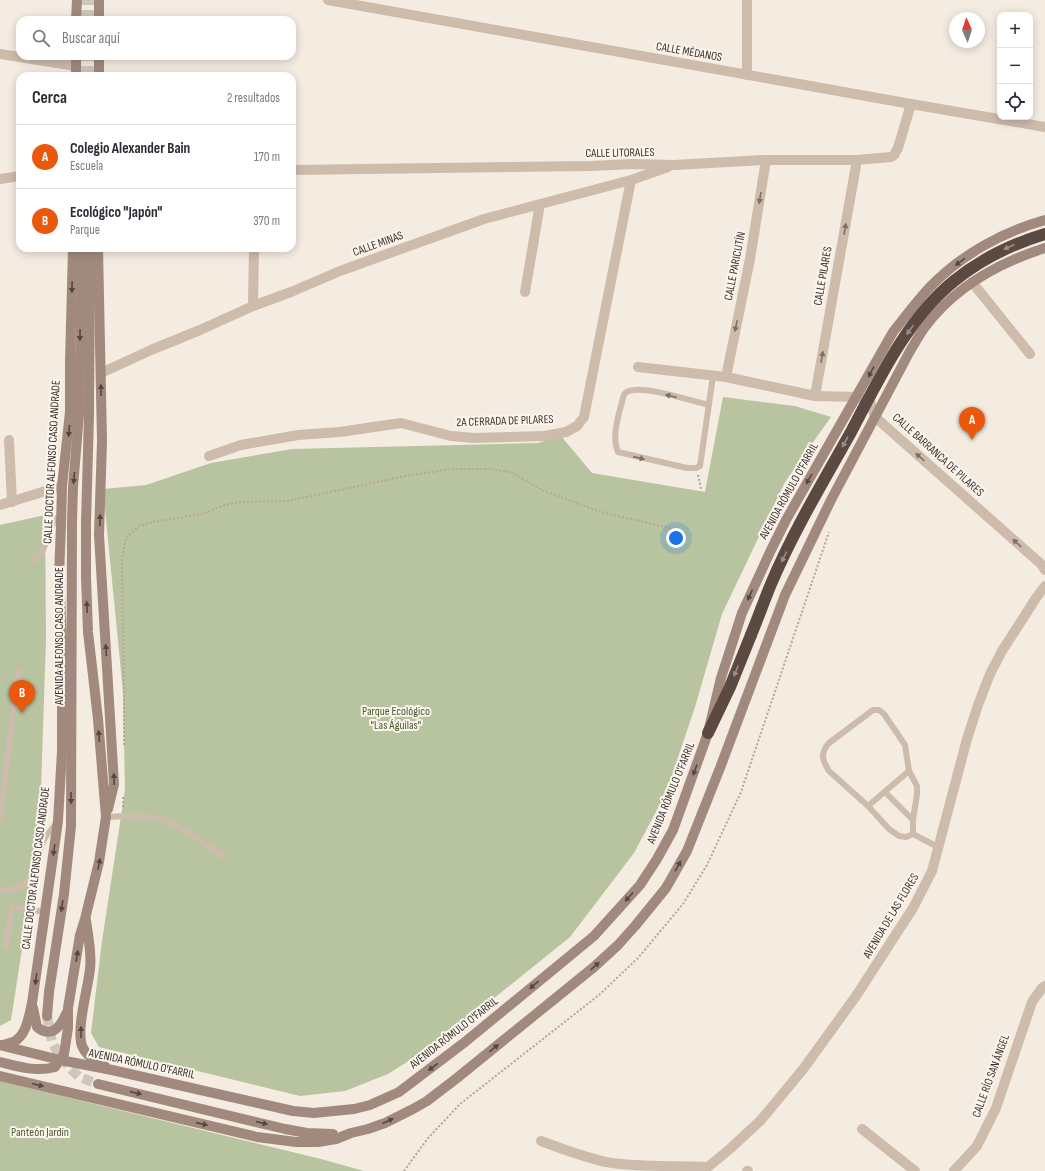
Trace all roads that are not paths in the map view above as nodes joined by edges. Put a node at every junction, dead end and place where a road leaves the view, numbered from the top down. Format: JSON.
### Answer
{"nodes":[{"id":1,"x":77,"y":0,"type":"edge"},
{"id":2,"x":99,"y":0,"type":"edge"},
{"id":3,"x":328,"y":0,"type":"edge"},
{"id":4,"x":747,"y":0,"type":"edge"},
{"id":5,"x":76,"y":16,"type":"edge"},
{"id":6,"x":99,"y":16,"type":"edge"},
{"id":7,"x":0,"y":54,"type":"edge"},
{"id":8,"x":16,"y":57,"type":"edge"},
{"id":9,"x":38,"y":60,"type":"edge"},
{"id":10,"x":99,"y":60,"type":"edge"},
{"id":11,"x":76,"y":66,"type":"edge"},
{"id":12,"x":99,"y":72,"type":"edge"},
{"id":13,"x":746,"y":75,"type":"junction"},
{"id":14,"x":911,"y":104,"type":"junction"},
{"id":15,"x":1045,"y":127,"type":"edge"},
{"id":16,"x":766,"y":160,"type":"junction"},
{"id":17,"x":857,"y":160,"type":"junction"},
{"id":18,"x":674,"y":165,"type":"junction"},
{"id":19,"x":296,"y":170,"type":"edge"},
{"id":20,"x":16,"y":177,"type":"edge"},
{"id":21,"x":0,"y":179,"type":"edge"},
{"id":22,"x":631,"y":180,"type":"junction"},
{"id":23,"x":540,"y":204,"type":"junction"},
{"id":24,"x":1045,"y":220,"type":"edge"},
{"id":25,"x":1045,"y":234,"type":"edge"},
{"id":26,"x":1045,"y":248,"type":"edge"},
{"id":27,"x":86,"y":252,"type":"edge"},
{"id":28,"x":86,"y":252,"type":"edge"},
{"id":29,"x":86,"y":252,"type":"edge"},
{"id":30,"x":86,"y":252,"type":"edge"},
{"id":31,"x":254,"y":252,"type":"edge"},
{"id":32,"x":972,"y":282,"type":"junction"},
{"id":33,"x":525,"y":292,"type":"dead end"},
{"id":34,"x":253,"y":306,"type":"junction"},
{"id":35,"x":1030,"y":354,"type":"dead end"},
{"id":36,"x":638,"y":367,"type":"dead end"},
{"id":37,"x":101,"y":373,"type":"junction"},
{"id":38,"x":713,"y":376,"type":"junction"},
{"id":39,"x":726,"y":378,"type":"junction"},
{"id":40,"x":815,"y":396,"type":"junction"},
{"id":41,"x":857,"y":397,"type":"junction"},
{"id":42,"x":709,"y":405,"type":"junction"},
{"id":43,"x":847,"y":414,"type":"junction"},
{"id":44,"x":873,"y":421,"type":"junction"},
{"id":45,"x":9,"y":440,"type":"dead end"},
{"id":46,"x":209,"y":456,"type":"dead end"},
{"id":47,"x":62,"y":486,"type":"junction"},
{"id":48,"x":12,"y":502,"type":"junction"},
{"id":49,"x":0,"y":505,"type":"edge"},
{"id":50,"x":61,"y":511,"type":"junction"},
{"id":51,"x":32,"y":561,"type":"dead end"},
{"id":52,"x":1045,"y":570,"type":"edge"},
{"id":53,"x":1045,"y":586,"type":"edge"},
{"id":54,"x":62,"y":667,"type":"junction"},
{"id":55,"x":18,"y":671,"type":"dead end"},
{"id":56,"x":72,"y":682,"type":"junction"},
{"id":57,"x":72,"y":707,"type":"junction"},
{"id":58,"x":63,"y":724,"type":"junction"},
{"id":59,"x":708,"y":733,"type":"junction"},
{"id":60,"x":909,"y":771,"type":"junction"},
{"id":61,"x":885,"y":792,"type":"junction"},
{"id":62,"x":868,"y":806,"type":"junction"},
{"id":63,"x":106,"y":817,"type":"junction"},
{"id":64,"x":0,"y":818,"type":"edge"},
{"id":65,"x":913,"y":820,"type":"junction"},
{"id":66,"x":58,"y":821,"type":"junction"},
{"id":67,"x":913,"y":834,"type":"junction"},
{"id":68,"x":938,"y":847,"type":"junction"},
{"id":69,"x":224,"y":857,"type":"dead end"},
{"id":70,"x":0,"y":890,"type":"edge"},
{"id":71,"x":45,"y":912,"type":"junction"},
{"id":72,"x":85,"y":919,"type":"junction"},
{"id":73,"x":6,"y":946,"type":"dead end"},
{"id":74,"x":1045,"y":986,"type":"edge"},
{"id":75,"x":32,"y":1003,"type":"junction"},
{"id":76,"x":68,"y":1008,"type":"junction"},
{"id":77,"x":47,"y":1016,"type":"tunnel mouth"},
{"id":78,"x":1,"y":1045,"type":"edge"},
{"id":79,"x":60,"y":1060,"type":"junction"},
{"id":80,"x":0,"y":1062,"type":"edge"},
{"id":81,"x":112,"y":1070,"type":"junction"},
{"id":82,"x":0,"y":1076,"type":"edge"},
{"id":83,"x":98,"y":1084,"type":"tunnel mouth"},
{"id":84,"x":862,"y":1129,"type":"dead end"},
{"id":85,"x":351,"y":1133,"type":"junction"},
{"id":86,"x":541,"y":1141,"type":"dead end"},
{"id":87,"x":705,"y":1169,"type":"edge"},
{"id":88,"x":915,"y":1171,"type":"edge"},
{"id":89,"x":954,"y":1171,"type":"edge"}],
"edges":[{"from":1,"to":5,"type":"main road"},
{"from":2,"to":6,"type":"main road"},
{"from":3,"to":13,"type":"street","name":"CALLE MÉDANOS"},
{"from":4,"to":13,"type":"street"},
{"from":7,"to":8,"type":"street"},
{"from":9,"to":11,"type":"street"},
{"from":10,"to":12,"type":"main road"},
{"from":13,"to":14,"type":"street","name":"CALLE MÉDANOS"},
{"from":14,"to":15,"type":"street","name":"CALLE MÉDANOS"},
{"from":14,"to":17,"type":"street","name":"CALLE LITORALES"},
{"from":16,"to":17,"type":"street","name":"CALLE LITORALES"},
{"from":16,"to":18,"type":"street","name":"CALLE LITORALES"},
{"from":16,"to":39,"type":"street","name":"CALLE PARICUTÍN","one_way":true},
{"from":40,"to":17,"type":"street","name":"CALLE PILARES","one_way":true},
{"from":18,"to":19,"type":"street","name":"CALLE LITORALES"},
{"from":18,"to":22,"type":"street","name":"CALLE MINAS"},
{"from":20,"to":21,"type":"street"},
{"from":22,"to":23,"type":"street","name":"CALLE MINAS"},
{"from":22,"to":46,"type":"street","name":"2A CERRADA DE PILARES"},
{"from":23,"to":33,"type":"street"},
{"from":23,"to":34,"type":"street","name":"CALLE MINAS"},
{"from":24,"to":41,"type":"main road","name":"AVENIDA RÓMULO O'FARRIL","one_way":true},
{"from":25,"to":59,"type":"highway","one_way":true,"bridge":true},
{"from":26,"to":32,"type":"main road"},
{"from":27,"to":37,"type":"main road"},
{"from":28,"to":47,"type":"main road","name":"CALLE DOCTOR ALFONSO CASO ANDRADE","one_way":true},
{"from":29,"to":56,"type":"main road","name":"AVENIDA ALFONSO CASO ANDRADE","one_way":true},
{"from":63,"to":30,"type":"main road","one_way":true},
{"from":31,"to":34,"type":"street"},
{"from":32,"to":35,"type":"street"},
{"from":32,"to":44,"type":"main road"},
{"from":34,"to":37,"type":"street","name":"CALLE MINAS"},
{"from":36,"to":38,"type":"street"},
{"from":63,"to":37,"type":"main road","one_way":true},
{"from":38,"to":39,"type":"street"},
{"from":38,"to":42,"type":"lane"},
{"from":39,"to":40,"type":"street"},
{"from":40,"to":41,"type":"street"},
{"from":41,"to":43,"type":"main road","name":"AVENIDA RÓMULO O'FARRIL"},
{"from":41,"to":44,"type":"street","name":"CALLE BARRANCA DE PILARES"},
{"from":42,"to":42,"type":"lane","one_way":true},
{"from":43,"to":44,"type":"main road"},
{"from":43,"to":59,"type":"main road","name":"AVENIDA RÓMULO O'FARRIL","one_way":true},
{"from":52,"to":44,"type":"street","name":"CALLE BARRANCA DE PILARES","one_way":true},
{"from":85,"to":44,"type":"main road","one_way":true},
{"from":45,"to":48,"type":"street"},
{"from":47,"to":48,"type":"street"},
{"from":47,"to":50,"type":"main road","name":"CALLE DOCTOR ALFONSO CASO ANDRADE"},
{"from":48,"to":49,"type":"street"},
{"from":50,"to":51,"type":"lane"},
{"from":50,"to":54,"type":"main road","name":"CALLE DOCTOR ALFONSO CASO ANDRADE"},
{"from":53,"to":68,"type":"street","name":"AVENIDA DE LAS FLORES"},
{"from":54,"to":56,"type":"main road"},
{"from":54,"to":58,"type":"main road","name":"CALLE DOCTOR ALFONSO CASO ANDRADE"},
{"from":55,"to":64,"type":"lane"},
{"from":56,"to":57,"type":"main road","name":"AVENIDA ALFONSO CASO ANDRADE"},
{"from":57,"to":58,"type":"main road"},
{"from":57,"to":77,"type":"main road","name":"AVENIDA ALFONSO CASO ANDRADE","one_way":true},
{"from":58,"to":66,"type":"main road","name":"CALLE DOCTOR ALFONSO CASO ANDRADE"},
{"from":59,"to":81,"type":"main road","name":"AVENIDA RÓMULO O'FARRIL","one_way":true},
{"from":60,"to":61,"type":"lane"},
{"from":60,"to":62,"type":"lane"},
{"from":60,"to":65,"type":"lane"},
{"from":61,"to":62,"type":"lane"},
{"from":61,"to":65,"type":"lane"},
{"from":62,"to":67,"type":"lane"},
{"from":63,"to":69,"type":"lane"},
{"from":72,"to":63,"type":"main road","one_way":true},
{"from":65,"to":67,"type":"lane"},
{"from":66,"to":70,"type":"lane"},
{"from":66,"to":71,"type":"main road","name":"CALLE DOCTOR ALFONSO CASO ANDRADE","one_way":true},
{"from":67,"to":68,"type":"lane"},
{"from":68,"to":87,"type":"street","name":"AVENIDA DE LAS FLORES"},
{"from":71,"to":73,"type":"lane"},
{"from":71,"to":75,"type":"main road","name":"CALLE DOCTOR ALFONSO CASO ANDRADE","one_way":true},
{"from":76,"to":72,"type":"main road","one_way":true},
{"from":81,"to":72,"type":"main road","one_way":true},
{"from":74,"to":89,"type":"street","name":"CALLE RÍO SAN ÁNGEL"},
{"from":75,"to":76,"type":"main road"},
{"from":75,"to":78,"type":"main road","name":"CALLE DOCTOR ALFONSO CASO ANDRADE"},
{"from":76,"to":79,"type":"main road"},
{"from":78,"to":79,"type":"main road","name":"AVENIDA RÓMULO O'FARRIL"},
{"from":79,"to":80,"type":"main road"},
{"from":79,"to":81,"type":"main road","name":"AVENIDA RÓMULO O'FARRIL"},
{"from":82,"to":85,"type":"main road","one_way":true},
{"from":83,"to":85,"type":"main road","one_way":true},
{"from":84,"to":88,"type":"street"},
{"from":86,"to":87,"type":"street"}]}
